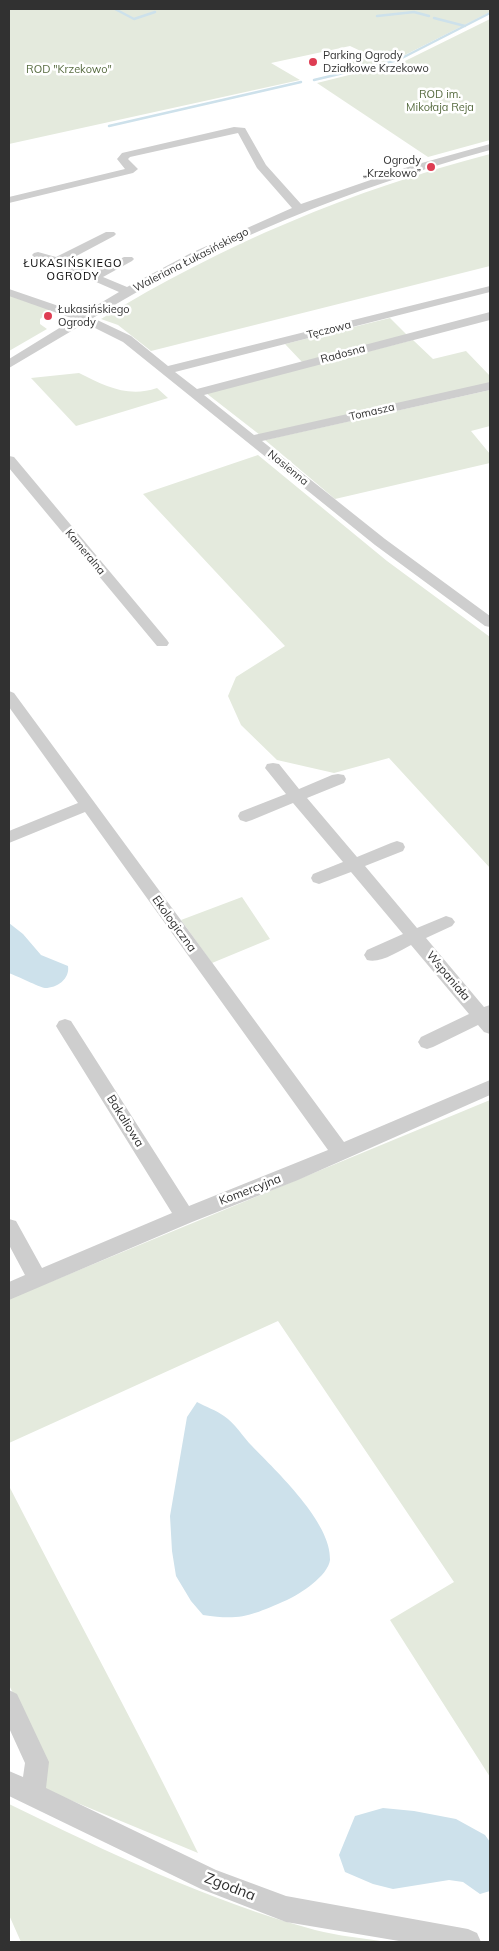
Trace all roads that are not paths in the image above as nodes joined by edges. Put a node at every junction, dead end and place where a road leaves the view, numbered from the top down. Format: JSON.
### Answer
{"nodes":[{"id":1,"x":490,"y":147,"type":"edge"},
{"id":2,"x":9,"y":200,"type":"edge"},
{"id":3,"x":299,"y":209,"type":"junction"},
{"id":4,"x":110,"y":234,"type":"dead end"},
{"id":5,"x":38,"y":254,"type":"dead end"},
{"id":6,"x":128,"y":259,"type":"dead end"},
{"id":7,"x":58,"y":261,"type":"junction"},
{"id":8,"x":94,"y":276,"type":"junction"},
{"id":9,"x":490,"y":289,"type":"edge"},
{"id":10,"x":9,"y":292,"type":"edge"},
{"id":11,"x":128,"y":292,"type":"junction"},
{"id":12,"x":78,"y":316,"type":"junction"},
{"id":13,"x":490,"y":316,"type":"edge"},
{"id":14,"x":9,"y":364,"type":"edge"},
{"id":15,"x":167,"y":370,"type":"junction"},
{"id":16,"x":490,"y":386,"type":"edge"},
{"id":17,"x":196,"y":393,"type":"junction"},
{"id":18,"x":253,"y":439,"type":"junction"},
{"id":19,"x":9,"y":460,"type":"edge"},
{"id":20,"x":490,"y":622,"type":"edge"},
{"id":21,"x":162,"y":643,"type":"dead end"},
{"id":22,"x":9,"y":696,"type":"edge"},
{"id":23,"x":273,"y":768,"type":"dead end"},
{"id":24,"x":338,"y":779,"type":"dead end"},
{"id":25,"x":296,"y":796,"type":"junction"},
{"id":26,"x":88,"y":805,"type":"junction"},
{"id":27,"x":246,"y":816,"type":"dead end"},
{"id":28,"x":9,"y":837,"type":"edge"},
{"id":29,"x":397,"y":847,"type":"dead end"},
{"id":30,"x":354,"y":864,"type":"junction"},
{"id":31,"x":319,"y":878,"type":"dead end"},
{"id":32,"x":446,"y":922,"type":"dead end"},
{"id":33,"x":414,"y":936,"type":"junction"},
{"id":34,"x":373,"y":955,"type":"dead end"},
{"id":35,"x":487,"y":1019,"type":"edge"},
{"id":36,"x":65,"y":1026,"type":"dead end"},
{"id":37,"x":427,"y":1042,"type":"dead end"},
{"id":38,"x":490,"y":1087,"type":"edge"},
{"id":39,"x":340,"y":1152,"type":"junction"},
{"id":40,"x":185,"y":1216,"type":"junction"},
{"id":41,"x":9,"y":1227,"type":"edge"},
{"id":42,"x":38,"y":1279,"type":"junction"},
{"id":43,"x":9,"y":1291,"type":"edge"},
{"id":44,"x":9,"y":1702,"type":"edge"},
{"id":45,"x":9,"y":1782,"type":"edge"},
{"id":46,"x":33,"y":1794,"type":"junction"},
{"id":47,"x":468,"y":1942,"type":"edge"}],
"edges":[{"from":1,"to":3,"type":"street","name":"Waleriana Łukasińskiego"},
{"from":2,"to":3,"type":"street"},
{"from":3,"to":11,"type":"street","name":"Waleriana Łukasińskiego"},
{"from":4,"to":7,"type":"street"},
{"from":5,"to":7,"type":"street"},
{"from":6,"to":8,"type":"street"},
{"from":7,"to":8,"type":"street"},
{"from":8,"to":11,"type":"street"},
{"from":9,"to":15,"type":"street","name":"Tęczowa"},
{"from":10,"to":12,"type":"street"},
{"from":11,"to":12,"type":"street","name":"Waleriana Łukasińskiego"},
{"from":12,"to":14,"type":"street","name":"Waleriana Łukasińskiego"},
{"from":12,"to":15,"type":"street","name":"Nasienna"},
{"from":13,"to":17,"type":"street","name":"Radosna"},
{"from":15,"to":17,"type":"street","name":"Nasienna"},
{"from":16,"to":18,"type":"street","name":"Tomasza"},
{"from":17,"to":18,"type":"street","name":"Nasienna"},
{"from":18,"to":20,"type":"street","name":"Nasienna"},
{"from":19,"to":21,"type":"street","name":"Kameralna"},
{"from":22,"to":26,"type":"street","name":"Ekologiczna"},
{"from":23,"to":25,"type":"street","name":"Wspaniała"},
{"from":24,"to":25,"type":"street"},
{"from":25,"to":27,"type":"street"},
{"from":25,"to":30,"type":"street","name":"Wspaniała"},
{"from":26,"to":28,"type":"street"},
{"from":26,"to":39,"type":"street","name":"Ekologiczna"},
{"from":29,"to":30,"type":"street"},
{"from":30,"to":31,"type":"street"},
{"from":30,"to":33,"type":"street","name":"Wspaniała"},
{"from":32,"to":33,"type":"street"},
{"from":33,"to":34,"type":"street"},
{"from":33,"to":35,"type":"street","name":"Wspaniała"},
{"from":35,"to":37,"type":"street","name":"Wspaniała"},
{"from":36,"to":40,"type":"street","name":"Bakaliowa"},
{"from":38,"to":39,"type":"street","name":"Komercyjna"},
{"from":39,"to":40,"type":"street","name":"Komercyjna"},
{"from":40,"to":42,"type":"street","name":"Komercyjna"},
{"from":41,"to":42,"type":"street"},
{"from":42,"to":43,"type":"street","name":"Komercyjna"},
{"from":44,"to":46,"type":"street"},
{"from":45,"to":46,"type":"street","name":"Zgodna"},
{"from":46,"to":47,"type":"street","name":"Zgodna"}]}
